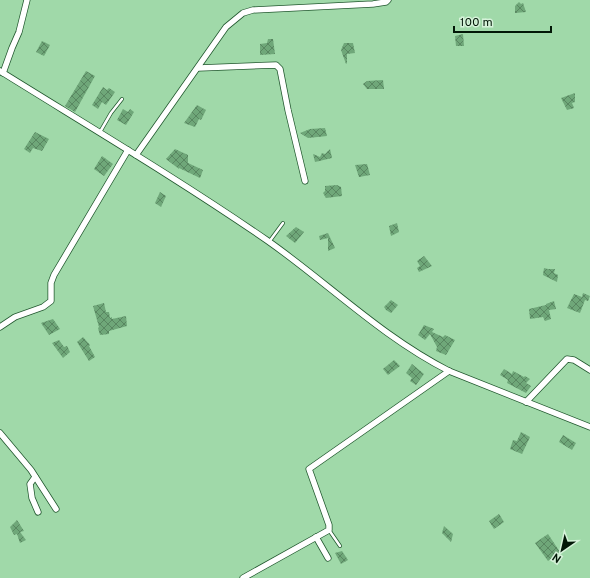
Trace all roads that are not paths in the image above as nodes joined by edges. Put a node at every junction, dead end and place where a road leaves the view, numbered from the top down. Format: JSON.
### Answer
{"nodes":[{"id":1,"x":27,"y":0,"type":"edge"},
{"id":2,"x":388,"y":0,"type":"edge"},
{"id":3,"x":199,"y":68,"type":"junction"},
{"id":4,"x":1,"y":72,"type":"edge"},
{"id":5,"x":122,"y":99,"type":"dead end"},
{"id":6,"x":100,"y":133,"type":"junction"},
{"id":7,"x":128,"y":150,"type":"junction"},
{"id":8,"x":136,"y":155,"type":"junction"},
{"id":9,"x":305,"y":181,"type":"dead end"},
{"id":10,"x":283,"y":223,"type":"dead end"},
{"id":11,"x":269,"y":242,"type":"junction"},
{"id":12,"x":0,"y":327,"type":"edge"},
{"id":13,"x":590,"y":370,"type":"edge"},
{"id":14,"x":449,"y":371,"type":"junction"},
{"id":15,"x":526,"y":402,"type":"junction"},
{"id":16,"x":590,"y":427,"type":"edge"},
{"id":17,"x":0,"y":433,"type":"edge"},
{"id":18,"x":35,"y":477,"type":"junction"},
{"id":19,"x":56,"y":509,"type":"dead end"},
{"id":20,"x":38,"y":512,"type":"dead end"},
{"id":21,"x":329,"y":530,"type":"junction"},
{"id":22,"x":316,"y":537,"type":"junction"},
{"id":23,"x":340,"y":546,"type":"dead end"},
{"id":24,"x":328,"y":558,"type":"dead end"},
{"id":25,"x":243,"y":578,"type":"edge"}],
"edges":[{"from":1,"to":4,"type":"street"},
{"from":2,"to":3,"type":"street"},
{"from":3,"to":8,"type":"street"},
{"from":3,"to":9,"type":"street"},
{"from":4,"to":6,"type":"street"},
{"from":5,"to":6,"type":"lane"},
{"from":6,"to":7,"type":"street"},
{"from":7,"to":8,"type":"street"},
{"from":7,"to":12,"type":"street"},
{"from":8,"to":11,"type":"street"},
{"from":10,"to":11,"type":"lane"},
{"from":11,"to":14,"type":"street"},
{"from":13,"to":15,"type":"street"},
{"from":14,"to":15,"type":"street"},
{"from":14,"to":21,"type":"street"},
{"from":15,"to":16,"type":"street"},
{"from":17,"to":18,"type":"street"},
{"from":18,"to":19,"type":"street"},
{"from":18,"to":20,"type":"street"},
{"from":21,"to":22,"type":"street"},
{"from":21,"to":23,"type":"lane"},
{"from":22,"to":24,"type":"street"},
{"from":22,"to":25,"type":"street"}]}
